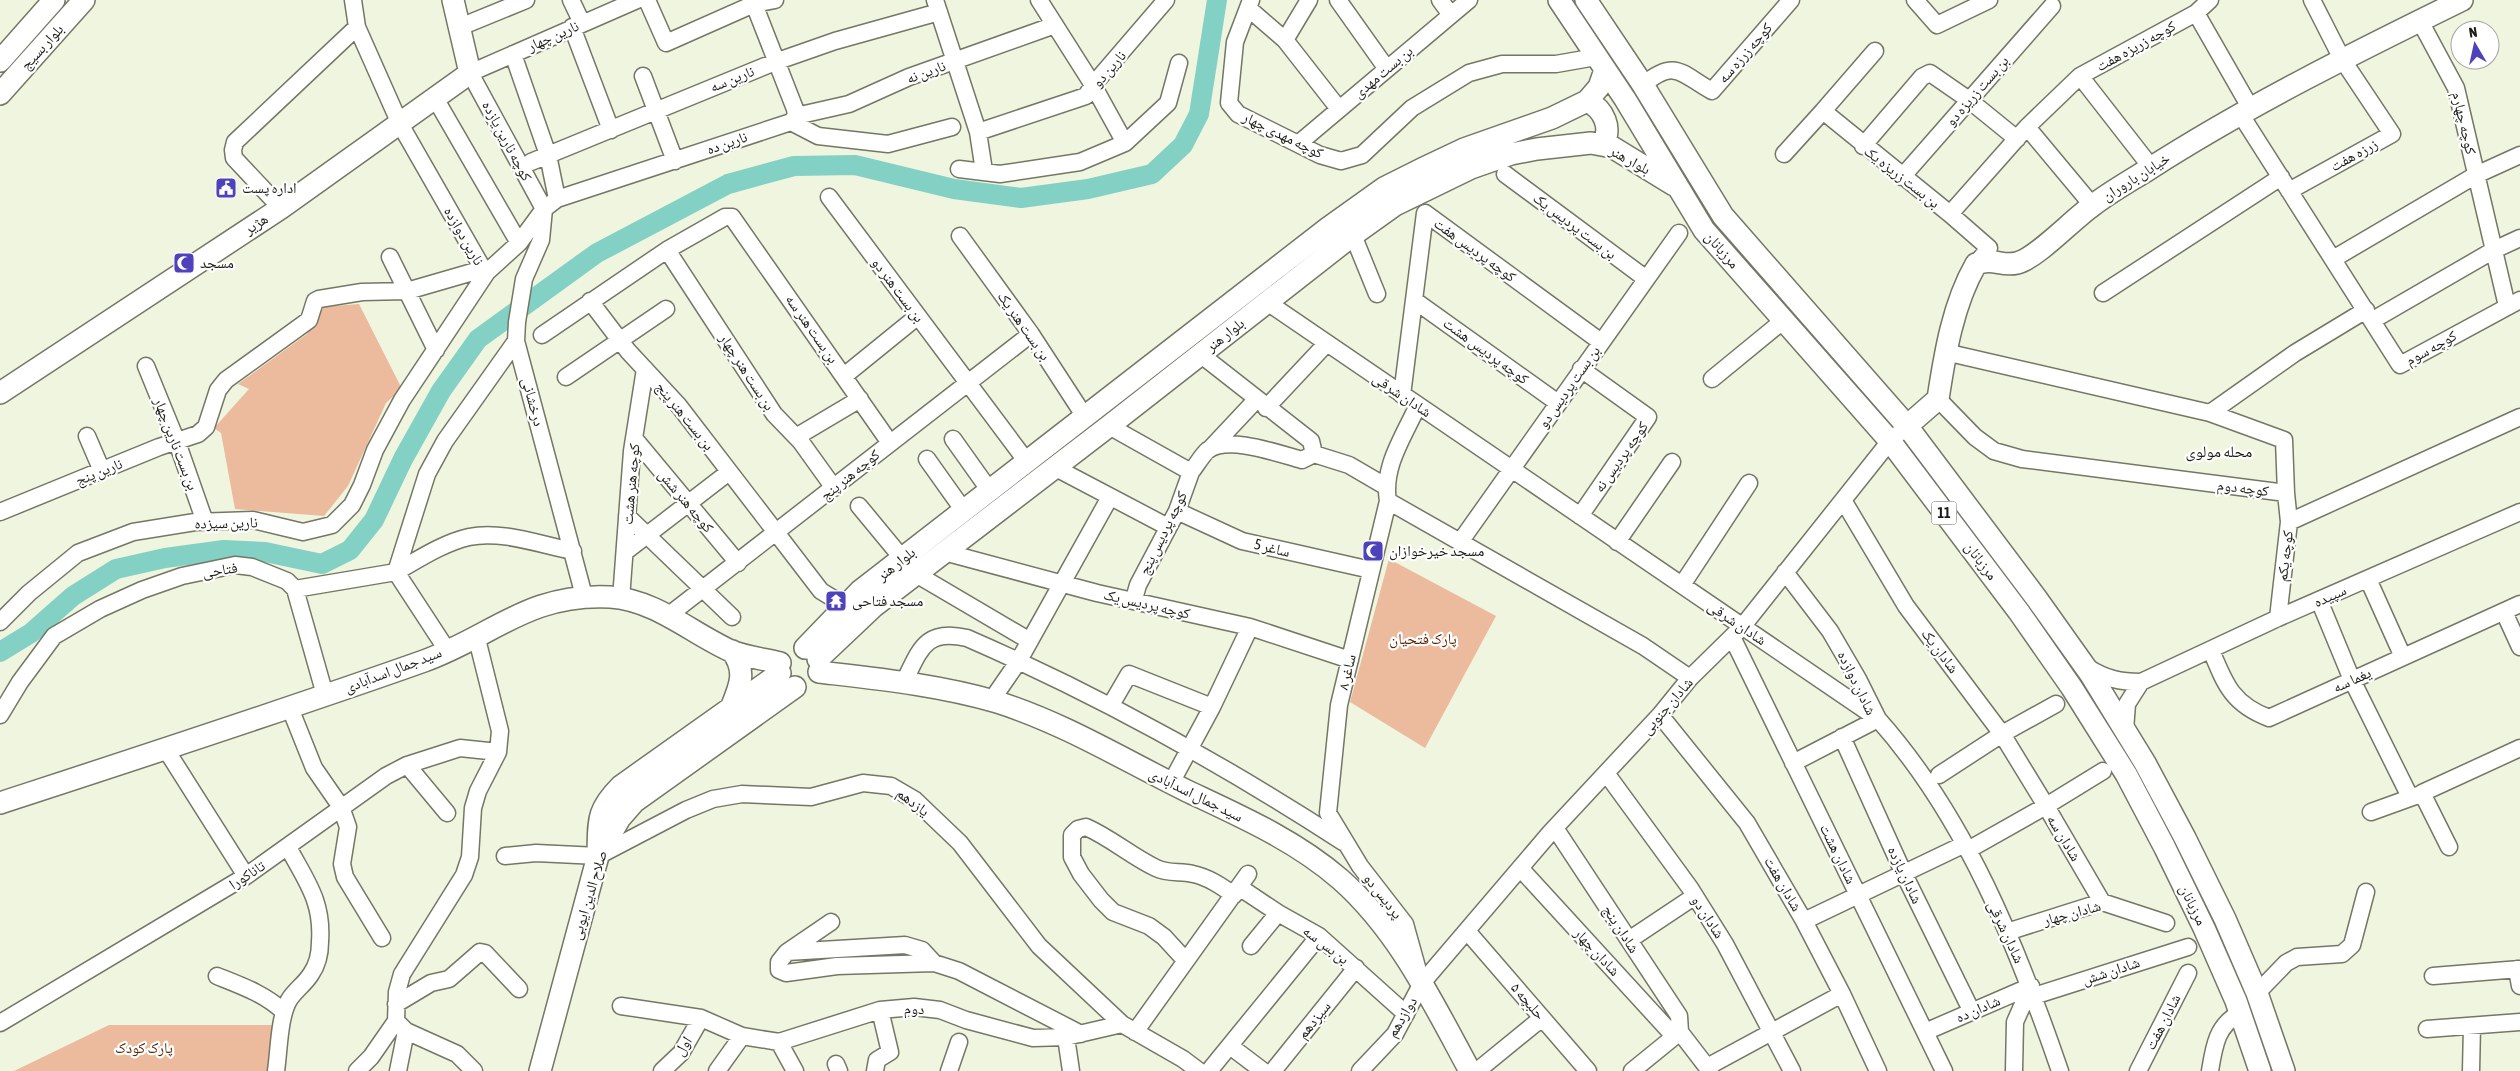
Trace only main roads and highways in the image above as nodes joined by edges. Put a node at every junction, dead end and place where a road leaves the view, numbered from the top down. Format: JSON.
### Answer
{"nodes":[{"id":1,"x":54,"y":0,"type":"edge"},
{"id":2,"x":84,"y":0,"type":"edge"},
{"id":3,"x":453,"y":0,"type":"edge"},
{"id":4,"x":1558,"y":0,"type":"edge"},
{"id":5,"x":1586,"y":0,"type":"edge"},
{"id":6,"x":2462,"y":0,"type":"edge"},
{"id":7,"x":0,"y":61,"type":"edge"},
{"id":8,"x":1601,"y":63,"type":"junction"},
{"id":9,"x":0,"y":94,"type":"edge"},
{"id":10,"x":1587,"y":100,"type":"junction"},
{"id":11,"x":1602,"y":145,"type":"junction"},
{"id":12,"x":1698,"y":176,"type":"junction"},
{"id":13,"x":1678,"y":188,"type":"junction"},
{"id":14,"x":1261,"y":294,"type":"junction"},
{"id":15,"x":0,"y":393,"type":"edge"},
{"id":16,"x":1907,"y":426,"type":"junction"},
{"id":17,"x":909,"y":566,"type":"junction"},
{"id":18,"x":732,"y":651,"type":"junction"},
{"id":19,"x":814,"y":660,"type":"junction"},
{"id":20,"x":785,"y":674,"type":"junction"},
{"id":21,"x":731,"y":708,"type":"junction"},
{"id":22,"x":0,"y":803,"type":"edge"},
{"id":23,"x":598,"y":856,"type":"junction"},
{"id":24,"x":540,"y":1071,"type":"edge"},
{"id":25,"x":1470,"y":1071,"type":"edge"},
{"id":26,"x":2260,"y":1071,"type":"edge"},
{"id":27,"x":2284,"y":1071,"type":"edge"}],
"edges":[{"from":1,"to":7,"type":"main road","name":"بلوار بسیج"},
{"from":2,"to":9,"type":"main road","name":"بلوار بسیج"},
{"from":3,"to":15,"type":"main road","name":"هژیر"},
{"from":4,"to":8,"type":"main road","name":"مرزبانان","number":"11"},
{"from":5,"to":12,"type":"main road","name":"مرزبانان","number":"11"},
{"from":6,"to":16,"type":"main road","name":"خیابان باروران"},
{"from":8,"to":10,"type":"main road","name":"بلوار هنر"},
{"from":8,"to":13,"type":"main road","name":"مرزبانان","number":"11"},
{"from":10,"to":11,"type":"main road"},
{"from":10,"to":14,"type":"main road","name":"بلوار هنر"},
{"from":11,"to":13,"type":"main road","name":"بلوار هنر"},
{"from":11,"to":14,"type":"main road","name":"بلوار هنر"},
{"from":12,"to":13,"type":"main road"},
{"from":12,"to":16,"type":"main road","name":"مرزبانان","number":"11"},
{"from":13,"to":26,"type":"main road","name":"مرزبانان","number":"11"},
{"from":14,"to":17,"type":"main road","name":"بلوار هنر"},
{"from":14,"to":17,"type":"main road","name":"بلوار هنر"},
{"from":16,"to":27,"type":"main road","name":"مرزبانان","number":"11"},
{"from":17,"to":19,"type":"main road","name":"بلوار هنر"},
{"from":17,"to":19,"type":"main road","name":"بلوار هنر"},
{"from":18,"to":20,"type":"main road","name":"سید جمال اسدآبادی"},
{"from":18,"to":21,"type":"main road"},
{"from":18,"to":22,"type":"main road","name":"سید جمال اسدآبادی"},
{"from":19,"to":20,"type":"main road"},
{"from":19,"to":20,"type":"main road"},
{"from":19,"to":25,"type":"main road","name":"سید جمال اسدآبادی"},
{"from":20,"to":21,"type":"main road"},
{"from":20,"to":23,"type":"main road","name":"صلاح الدین ایوبی"},
{"from":21,"to":23,"type":"main road"},
{"from":23,"to":24,"type":"main road","name":"صلاح الدین ایوبی"}]}
